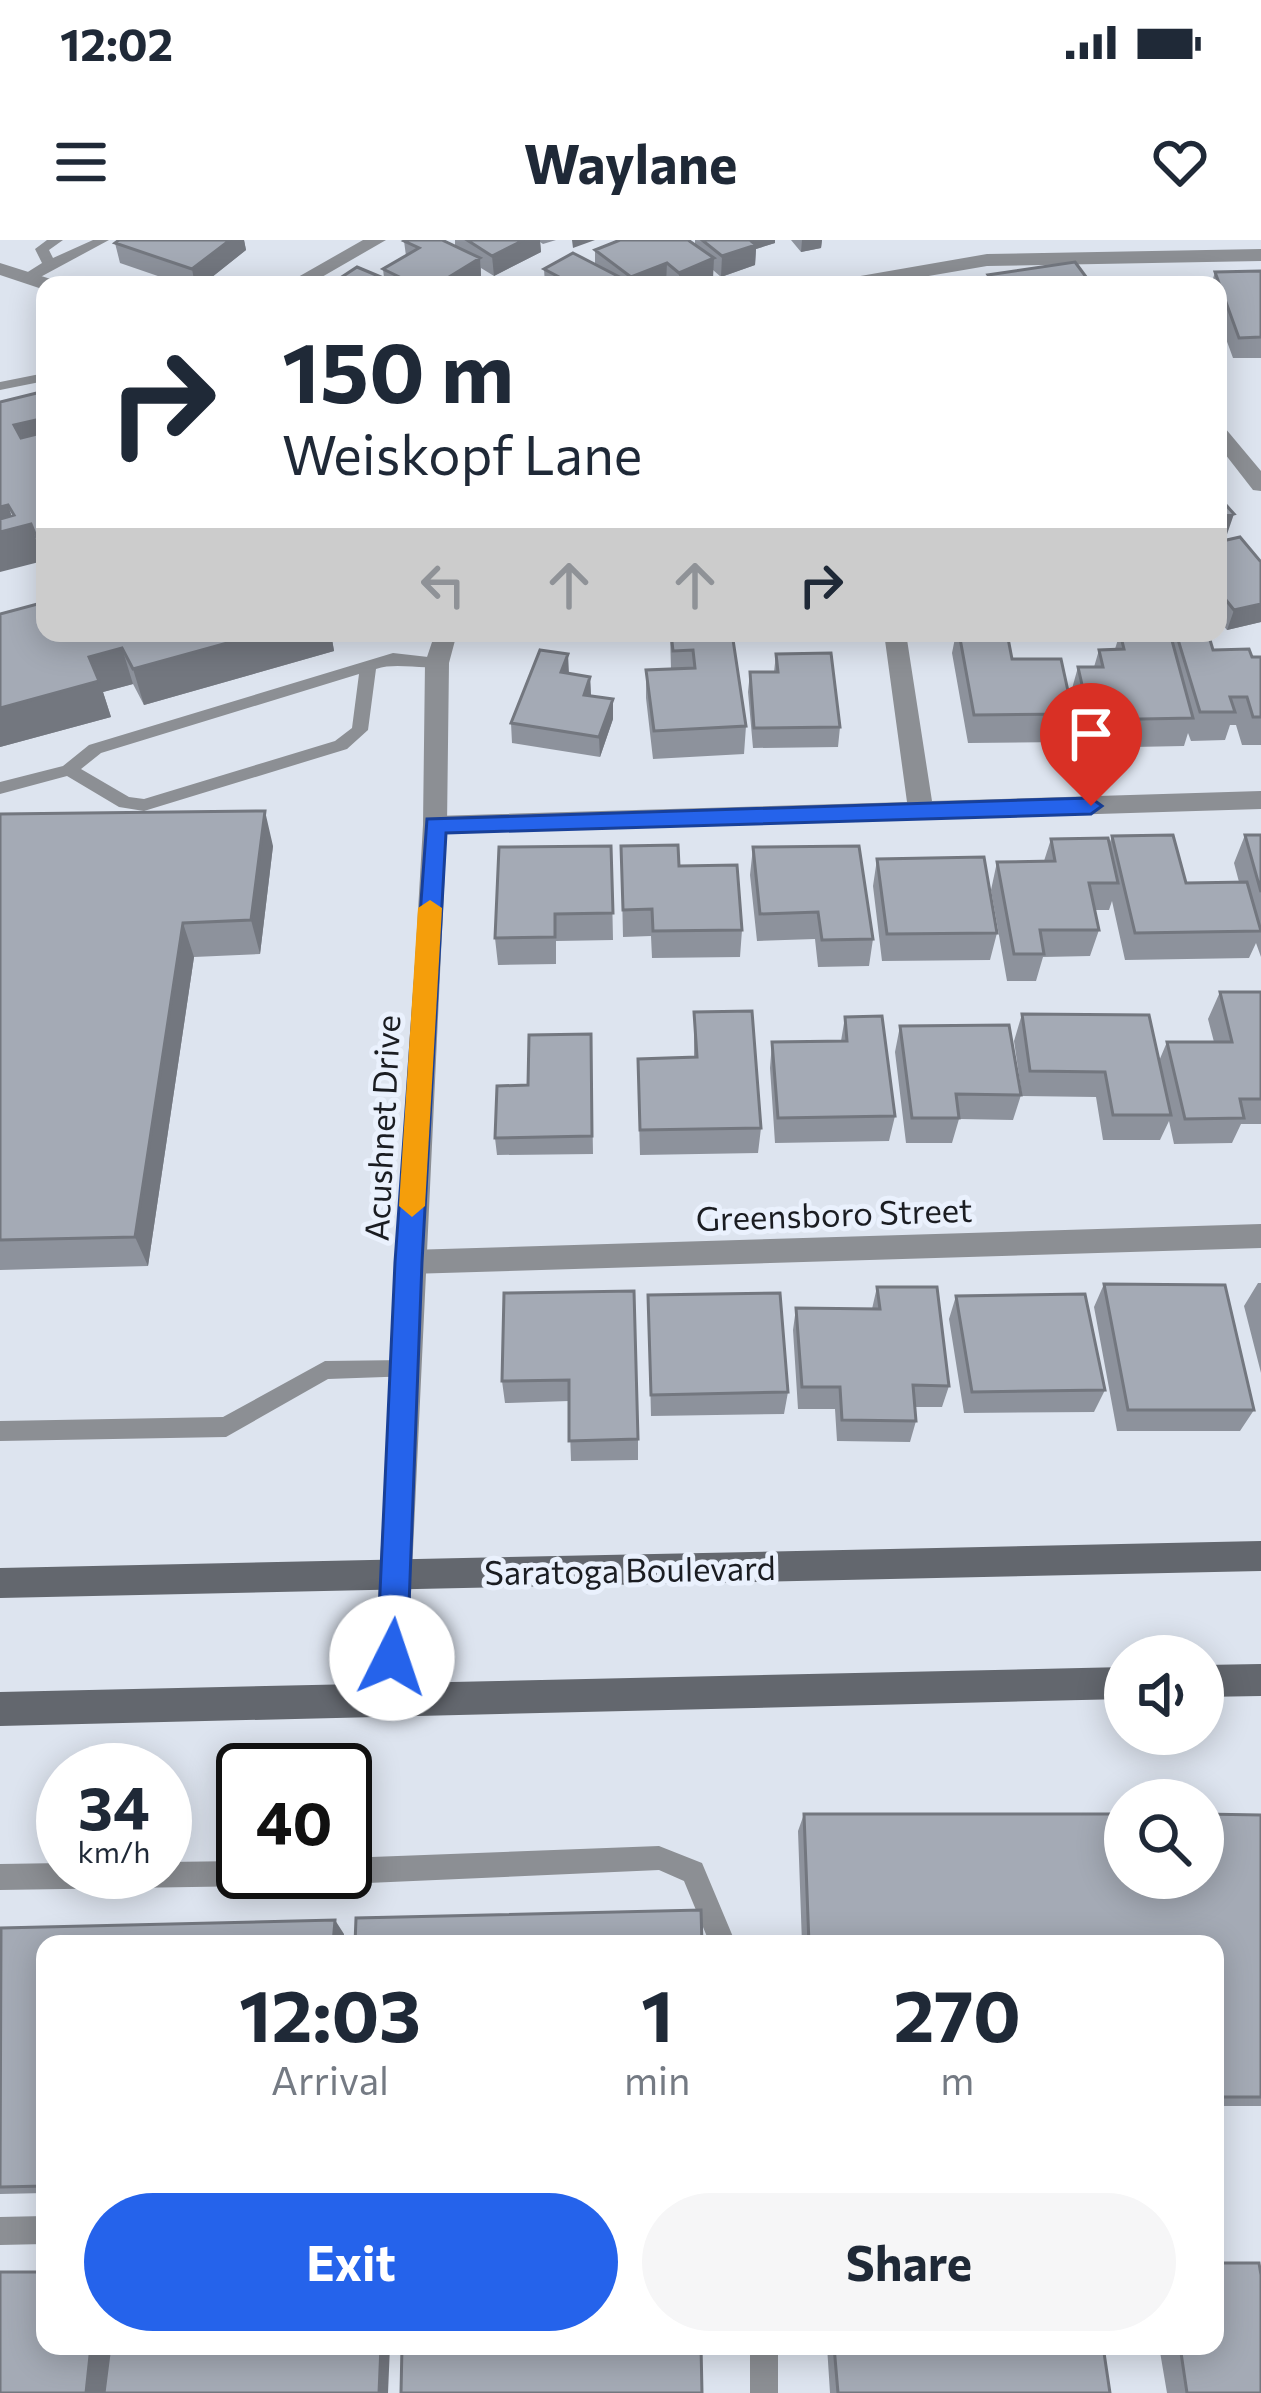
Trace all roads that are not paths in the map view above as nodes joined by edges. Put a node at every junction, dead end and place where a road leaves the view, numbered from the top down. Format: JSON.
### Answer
{"nodes":[{"id":1,"x":56,"y":240,"type":"edge"},
{"id":2,"x":102,"y":240,"type":"edge"},
{"id":3,"x":377,"y":240,"type":"edge"},
{"id":4,"x":1132,"y":249,"type":"edge"},
{"id":5,"x":1261,"y":255,"type":"edge"},
{"id":6,"x":48,"y":262,"type":"junction"},
{"id":7,"x":0,"y":269,"type":"edge"},
{"id":8,"x":311,"y":276,"type":"edge"},
{"id":9,"x":895,"y":276,"type":"edge"},
{"id":10,"x":28,"y":278,"type":"junction"},
{"id":11,"x":36,"y":281,"type":"edge"},
{"id":12,"x":36,"y":379,"type":"edge"},
{"id":13,"x":0,"y":386,"type":"edge"},
{"id":14,"x":1227,"y":443,"type":"edge"},
{"id":15,"x":1261,"y":484,"type":"edge"},
{"id":16,"x":443,"y":642,"type":"edge"},
{"id":17,"x":897,"y":642,"type":"edge"},
{"id":18,"x":437,"y":663,"type":"junction"},
{"id":19,"x":368,"y":666,"type":"junction"},
{"id":20,"x":69,"y":770,"type":"junction"},
{"id":21,"x":0,"y":788,"type":"edge"},
{"id":22,"x":1261,"y":800,"type":"edge"},
{"id":23,"x":921,"y":812,"type":"junction"},
{"id":24,"x":435,"y":825,"type":"junction"},
{"id":25,"x":1261,"y":1236,"type":"edge"},
{"id":26,"x":409,"y":1262,"type":"junction"},
{"id":27,"x":405,"y":1369,"type":"junction"},
{"id":28,"x":0,"y":1431,"type":"edge"},
{"id":29,"x":1261,"y":1556,"type":"edge"},
{"id":30,"x":399,"y":1574,"type":"junction"},
{"id":31,"x":0,"y":1583,"type":"edge"},
{"id":32,"x":1261,"y":1680,"type":"edge"},
{"id":33,"x":1224,"y":1681,"type":"edge"},
{"id":34,"x":1104,"y":1683,"type":"edge"},
{"id":35,"x":389,"y":1700,"type":"junction"},
{"id":36,"x":0,"y":1709,"type":"edge"},
{"id":37,"x":372,"y":1870,"type":"edge"},
{"id":38,"x":216,"y":1874,"type":"edge"},
{"id":39,"x":0,"y":1877,"type":"edge"},
{"id":40,"x":719,"y":1935,"type":"edge"},
{"id":41,"x":36,"y":2230,"type":"edge"},
{"id":42,"x":0,"y":2231,"type":"edge"},
{"id":43,"x":764,"y":2355,"type":"edge"},
{"id":44,"x":764,"y":2393,"type":"edge"}],
"edges":[{"from":1,"to":6,"type":"lane"},
{"from":2,"to":6,"type":"lane"},
{"from":3,"to":8,"type":"street"},
{"from":4,"to":5,"type":"street"},
{"from":4,"to":9,"type":"street"},
{"from":6,"to":10,"type":"lane"},
{"from":7,"to":10,"type":"street"},
{"from":10,"to":11,"type":"street"},
{"from":12,"to":13,"type":"lane"},
{"from":14,"to":15,"type":"street"},
{"from":16,"to":18,"type":"street","name":"Acushnet Drive"},
{"from":17,"to":23,"type":"street"},
{"from":18,"to":19,"type":"lane"},
{"from":18,"to":24,"type":"street","name":"Acushnet Drive"},
{"from":19,"to":20,"type":"lane"},
{"from":19,"to":20,"type":"lane"},
{"from":20,"to":21,"type":"lane"},
{"from":22,"to":23,"type":"street"},
{"from":23,"to":24,"type":"street"},
{"from":24,"to":26,"type":"street","name":"Acushnet Drive"},
{"from":25,"to":26,"type":"street","name":"Greensboro Street"},
{"from":26,"to":27,"type":"street","name":"Acushnet Drive"},
{"from":27,"to":28,"type":"lane"},
{"from":27,"to":30,"type":"street","name":"Acushnet Drive"},
{"from":29,"to":30,"type":"main road","name":"Saratoga Boulevard"},
{"from":30,"to":31,"type":"main road","name":"Saratoga Boulevard"},
{"from":30,"to":35,"type":"street","name":"Acushnet Drive"},
{"from":32,"to":33,"type":"main road"},
{"from":34,"to":35,"type":"main road"},
{"from":35,"to":36,"type":"main road"},
{"from":37,"to":40,"type":"lane"},
{"from":38,"to":39,"type":"lane"},
{"from":41,"to":42,"type":"lane"},
{"from":43,"to":44,"type":"lane"}]}
